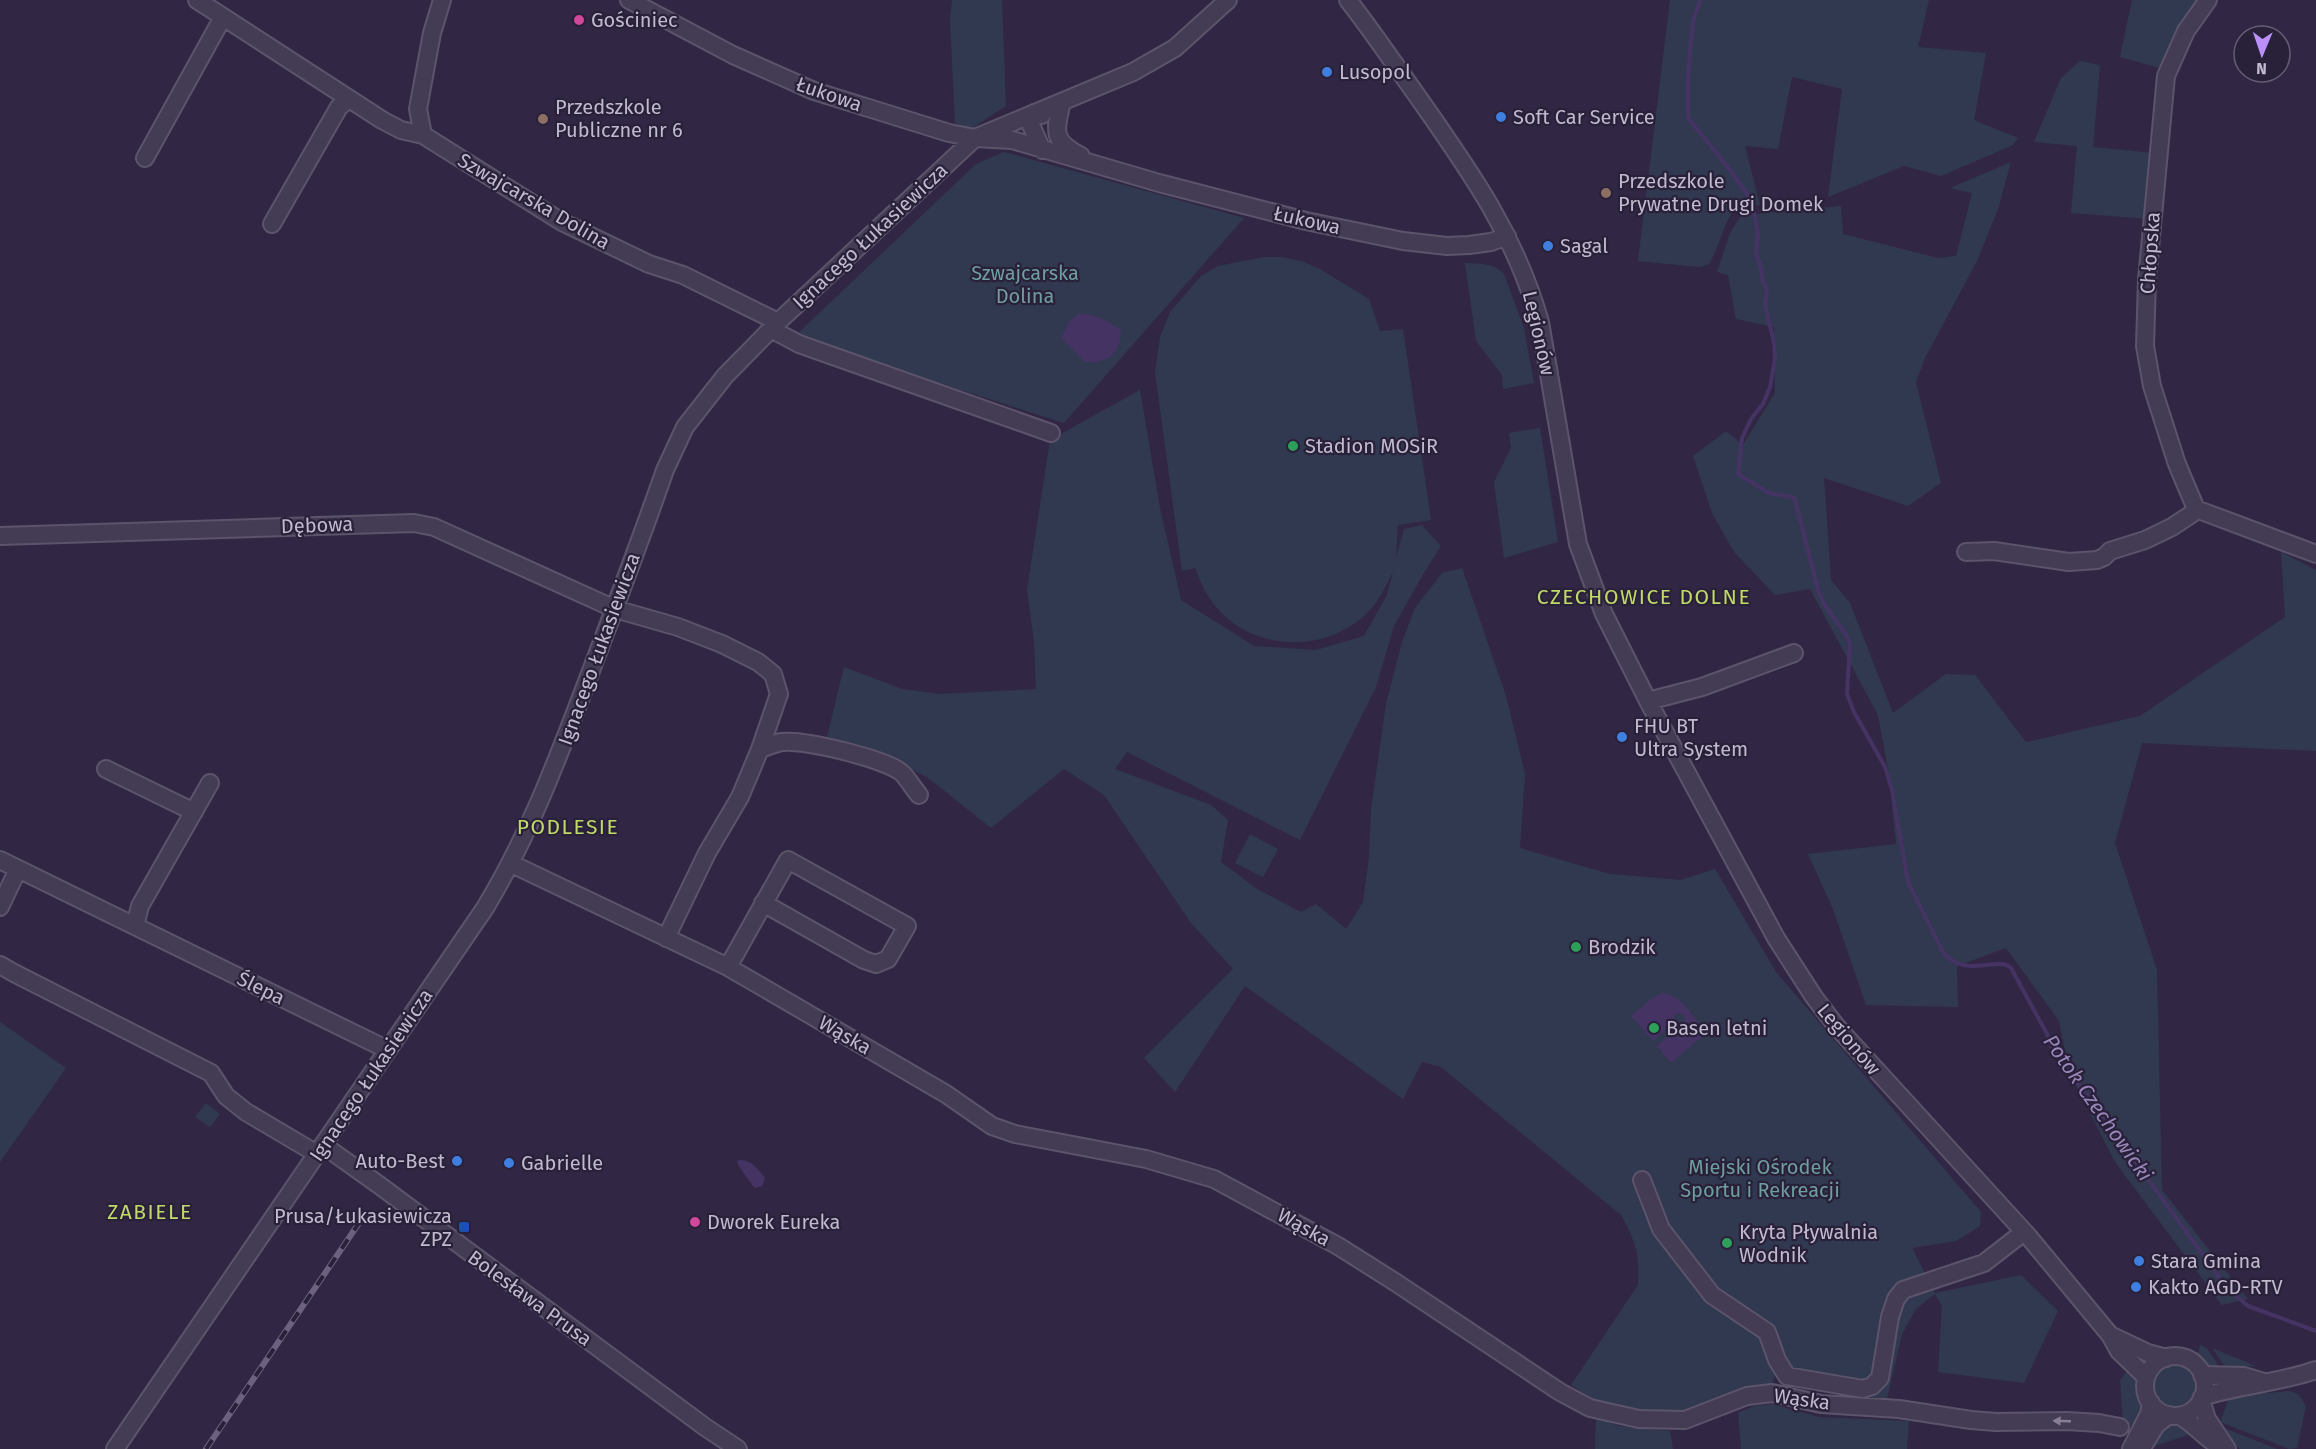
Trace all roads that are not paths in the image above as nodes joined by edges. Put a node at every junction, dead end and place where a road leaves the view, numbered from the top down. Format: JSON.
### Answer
{"nodes":[{"id":1,"x":197,"y":0,"type":"edge"},
{"id":2,"x":442,"y":0,"type":"edge"},
{"id":3,"x":629,"y":0,"type":"edge"},
{"id":4,"x":1228,"y":0,"type":"edge"},
{"id":5,"x":1348,"y":0,"type":"edge"},
{"id":6,"x":2208,"y":0,"type":"edge"},
{"id":7,"x":223,"y":17,"type":"junction"},
{"id":8,"x":349,"y":99,"type":"junction"},
{"id":9,"x":1062,"y":102,"type":"junction"},
{"id":10,"x":1034,"y":113,"type":"junction"},
{"id":11,"x":1055,"y":128,"type":"junction"},
{"id":12,"x":423,"y":135,"type":"junction"},
{"id":13,"x":975,"y":138,"type":"junction"},
{"id":14,"x":1042,"y":150,"type":"junction"},
{"id":15,"x":145,"y":158,"type":"dead end"},
{"id":16,"x":1108,"y":170,"type":"junction"},
{"id":17,"x":272,"y":224,"type":"dead end"},
{"id":18,"x":1507,"y":236,"type":"junction"},
{"id":19,"x":775,"y":326,"type":"junction"},
{"id":20,"x":1051,"y":433,"type":"dead end"},
{"id":21,"x":2196,"y":509,"type":"junction"},
{"id":22,"x":0,"y":536,"type":"edge"},
{"id":23,"x":1966,"y":552,"type":"dead end"},
{"id":24,"x":2316,"y":554,"type":"edge"},
{"id":25,"x":615,"y":609,"type":"junction"},
{"id":26,"x":1794,"y":654,"type":"dead end"},
{"id":27,"x":1648,"y":701,"type":"junction"},
{"id":28,"x":760,"y":749,"type":"junction"},
{"id":29,"x":106,"y":769,"type":"dead end"},
{"id":30,"x":210,"y":783,"type":"dead end"},
{"id":31,"x":919,"y":795,"type":"dead end"},
{"id":32,"x":194,"y":812,"type":"junction"},
{"id":33,"x":0,"y":860,"type":"edge"},
{"id":34,"x":512,"y":864,"type":"junction"},
{"id":35,"x":18,"y":869,"type":"junction"},
{"id":36,"x":763,"y":903,"type":"junction"},
{"id":37,"x":0,"y":907,"type":"edge"},
{"id":38,"x":135,"y":926,"type":"junction"},
{"id":39,"x":666,"y":938,"type":"junction"},
{"id":40,"x":0,"y":964,"type":"edge"},
{"id":41,"x":728,"y":967,"type":"junction"},
{"id":42,"x":388,"y":1050,"type":"junction"},
{"id":43,"x":320,"y":1149,"type":"junction"},
{"id":44,"x":1642,"y":1180,"type":"dead end"},
{"id":45,"x":2024,"y":1232,"type":"junction"},
{"id":46,"x":2110,"y":1335,"type":"junction"},
{"id":47,"x":2166,"y":1358,"type":"junction"},
{"id":48,"x":2316,"y":1370,"type":"edge"},
{"id":49,"x":2202,"y":1375,"type":"junction"},
{"id":50,"x":1787,"y":1376,"type":"junction"},
{"id":51,"x":2146,"y":1377,"type":"junction"},
{"id":52,"x":2264,"y":1382,"type":"junction"},
{"id":53,"x":1778,"y":1394,"type":"junction"},
{"id":54,"x":2202,"y":1399,"type":"junction"},
{"id":55,"x":2151,"y":1403,"type":"junction"},
{"id":56,"x":2175,"y":1415,"type":"junction"},
{"id":57,"x":2120,"y":1427,"type":"dead end"},
{"id":58,"x":115,"y":1449,"type":"edge"},
{"id":59,"x":738,"y":1449,"type":"edge"},
{"id":60,"x":2131,"y":1449,"type":"edge"},
{"id":61,"x":2141,"y":1449,"type":"edge"},
{"id":62,"x":2225,"y":1449,"type":"edge"}],
"edges":[{"from":1,"to":7,"type":"street","name":"Szwajcarska Dolina"},
{"from":2,"to":12,"type":"street"},
{"from":3,"to":13,"type":"street","name":"Łukowa"},
{"from":4,"to":9,"type":"street","name":"Ignacego Łukasiewicza"},
{"from":5,"to":18,"type":"street","name":"Legionów"},
{"from":6,"to":21,"type":"street","name":"Chłopska"},
{"from":7,"to":8,"type":"street","name":"Szwajcarska Dolina"},
{"from":7,"to":15,"type":"street"},
{"from":8,"to":12,"type":"street","name":"Szwajcarska Dolina"},
{"from":8,"to":17,"type":"street"},
{"from":9,"to":10,"type":"street","name":"Ignacego Łukasiewicza"},
{"from":9,"to":11,"type":"street"},
{"from":10,"to":11,"type":"street","name":"Łukowa"},
{"from":10,"to":13,"type":"street","name":"Ignacego Łukasiewicza"},
{"from":10,"to":14,"type":"street"},
{"from":11,"to":16,"type":"street","name":"Łukowa"},
{"from":12,"to":19,"type":"street","name":"Szwajcarska Dolina"},
{"from":13,"to":14,"type":"street","name":"Łukowa"},
{"from":13,"to":19,"type":"street","name":"Ignacego Łukasiewicza"},
{"from":14,"to":16,"type":"street","name":"Łukowa"},
{"from":16,"to":18,"type":"street","name":"Łukowa"},
{"from":18,"to":27,"type":"street","name":"Legionów"},
{"from":19,"to":20,"type":"street","name":"Szwajcarska Dolina"},
{"from":19,"to":25,"type":"street","name":"Ignacego Łukasiewicza"},
{"from":21,"to":23,"type":"street"},
{"from":21,"to":24,"type":"street"},
{"from":22,"to":25,"type":"street","name":"Dębowa"},
{"from":25,"to":28,"type":"street","name":"Dębowa"},
{"from":25,"to":34,"type":"street","name":"Ignacego Łukasiewicza"},
{"from":26,"to":27,"type":"street"},
{"from":27,"to":45,"type":"street","name":"Legionów"},
{"from":28,"to":31,"type":"street"},
{"from":28,"to":39,"type":"street","name":"Dębowa"},
{"from":29,"to":32,"type":"street"},
{"from":30,"to":32,"type":"street"},
{"from":32,"to":38,"type":"street"},
{"from":33,"to":35,"type":"street","name":"Ślepa"},
{"from":34,"to":39,"type":"street","name":"Wąska"},
{"from":34,"to":42,"type":"street","name":"Ignacego Łukasiewicza"},
{"from":35,"to":37,"type":"street"},
{"from":35,"to":38,"type":"street","name":"Ślepa"},
{"from":36,"to":36,"type":"street"},
{"from":36,"to":41,"type":"street"},
{"from":38,"to":42,"type":"street","name":"Ślepa"},
{"from":39,"to":41,"type":"street","name":"Wąska"},
{"from":40,"to":43,"type":"street","name":"Bolesława Prusa"},
{"from":41,"to":53,"type":"street","name":"Wąska"},
{"from":42,"to":43,"type":"street","name":"Ignacego Łukasiewicza"},
{"from":43,"to":58,"type":"street","name":"Ignacego Łukasiewicza"},
{"from":43,"to":59,"type":"street","name":"Bolesława Prusa"},
{"from":44,"to":50,"type":"street"},
{"from":45,"to":46,"type":"street","name":"Legionów"},
{"from":45,"to":50,"type":"street"},
{"from":46,"to":47,"type":"street","name":"Legionów"},
{"from":46,"to":51,"type":"street","name":"Legionów"},
{"from":47,"to":49,"type":"street"},
{"from":47,"to":51,"type":"street"},
{"from":48,"to":52,"type":"street"},
{"from":49,"to":52,"type":"street"},
{"from":49,"to":54,"type":"street"},
{"from":50,"to":53,"type":"street"},
{"from":51,"to":55,"type":"street"},
{"from":52,"to":54,"type":"street"},
{"from":57,"to":53,"type":"street","name":"Wąska","one_way":true},
{"from":54,"to":56,"type":"street"},
{"from":54,"to":62,"type":"street"},
{"from":55,"to":56,"type":"street"},
{"from":55,"to":60,"type":"street"},
{"from":56,"to":61,"type":"street"},
{"from":56,"to":62,"type":"street"}]}
